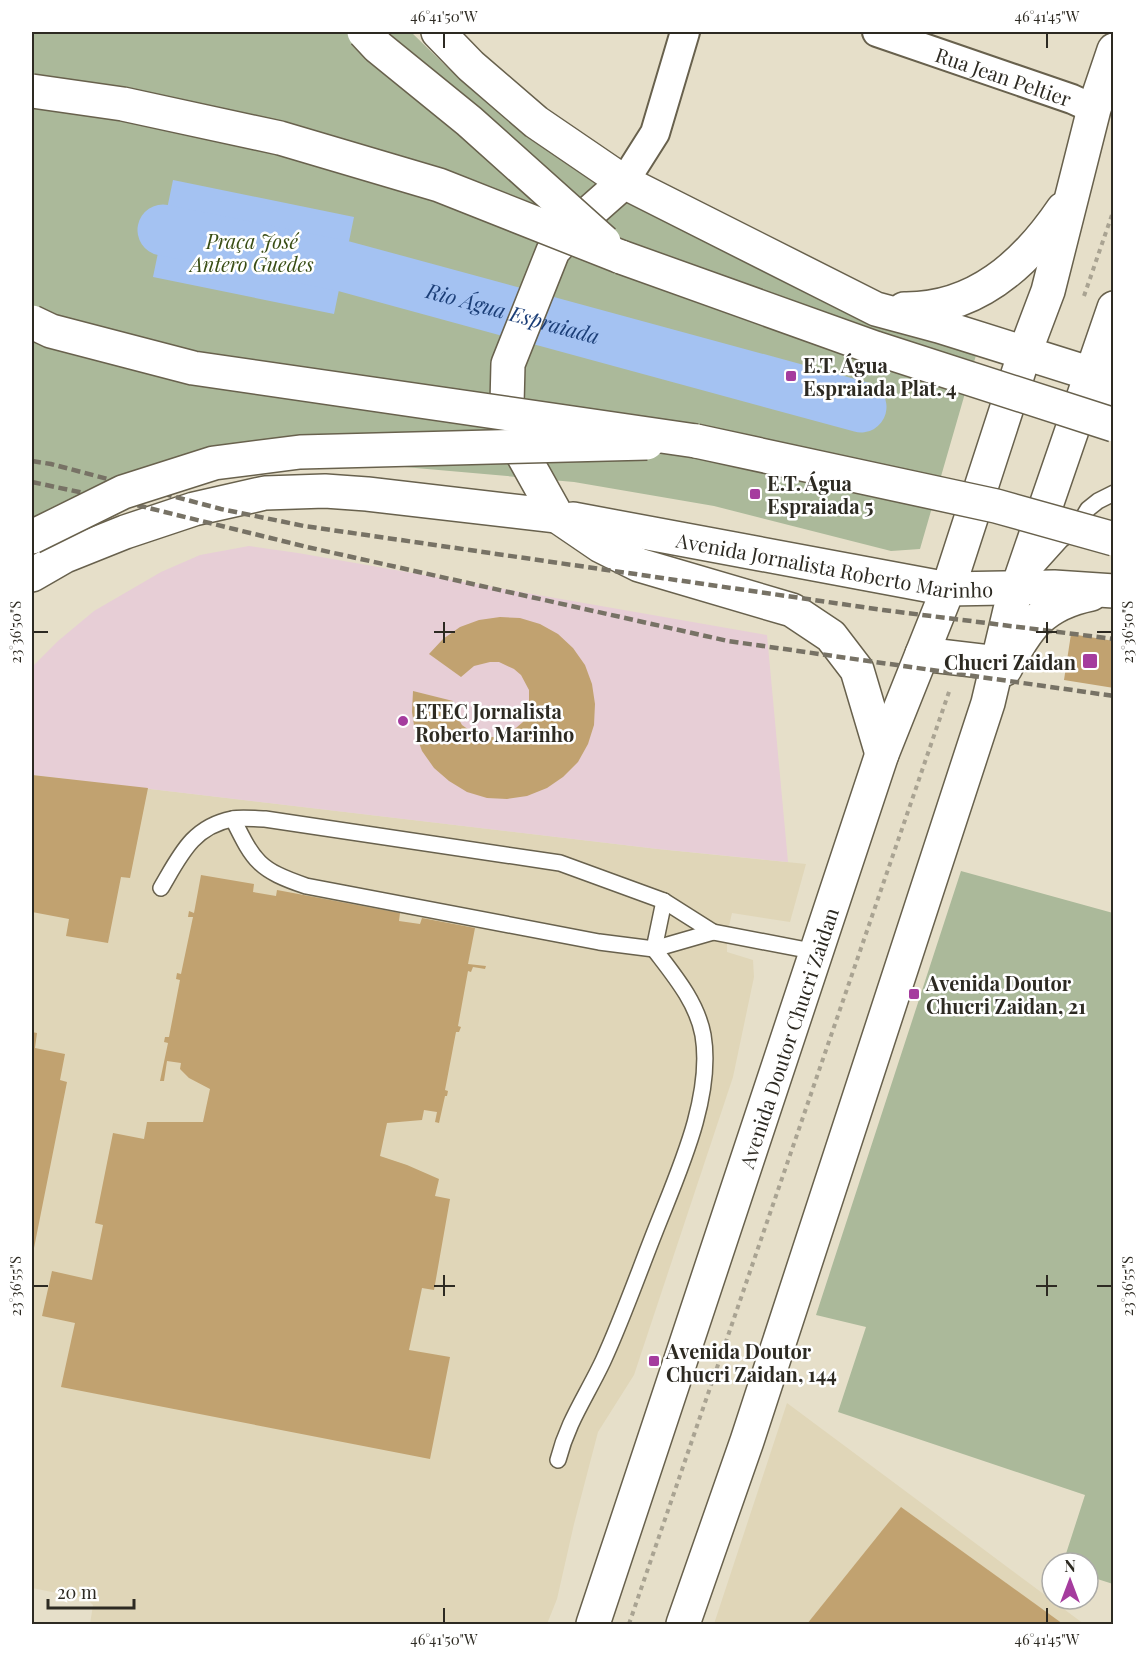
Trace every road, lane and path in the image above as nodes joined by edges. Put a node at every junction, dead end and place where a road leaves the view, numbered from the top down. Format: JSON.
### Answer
{"nodes":[{"id":1,"x":364,"y":32,"type":"edge"},
{"id":2,"x":438,"y":32,"type":"edge"},
{"id":3,"x":685,"y":32,"type":"edge"},
{"id":4,"x":878,"y":32,"type":"edge"},
{"id":5,"x":1113,"y":50,"type":"edge"},
{"id":6,"x":32,"y":91,"type":"edge"},
{"id":7,"x":1094,"y":109,"type":"junction"},
{"id":8,"x":624,"y":182,"type":"junction"},
{"id":9,"x":1071,"y":198,"type":"junction"},
{"id":10,"x":621,"y":257,"type":"junction"},
{"id":11,"x":1113,"y":308,"type":"edge"},
{"id":12,"x":876,"y":309,"type":"junction"},
{"id":13,"x":32,"y":322,"type":"edge"},
{"id":14,"x":1026,"y":352,"type":"junction"},
{"id":15,"x":1102,"y":377,"type":"edge"},
{"id":16,"x":1113,"y":414,"type":"edge"},
{"id":17,"x":1113,"y":425,"type":"edge"},
{"id":18,"x":696,"y":441,"type":"junction"},
{"id":19,"x":1113,"y":493,"type":"edge"},
{"id":20,"x":556,"y":516,"type":"junction"},
{"id":21,"x":1113,"y":526,"type":"edge"},
{"id":22,"x":1076,"y":528,"type":"junction"},
{"id":23,"x":32,"y":537,"type":"edge"},
{"id":24,"x":1113,"y":539,"type":"edge"},
{"id":25,"x":32,"y":575,"type":"edge"},
{"id":26,"x":1018,"y":587,"type":"junction"},
{"id":27,"x":948,"y":589,"type":"junction"},
{"id":28,"x":1113,"y":592,"type":"edge"},
{"id":29,"x":922,"y":654,"type":"junction"},
{"id":30,"x":960,"y":659,"type":"junction"},
{"id":31,"x":998,"y":663,"type":"junction"},
{"id":32,"x":988,"y":703,"type":"junction"},
{"id":33,"x":882,"y":754,"type":"junction"},
{"id":34,"x":233,"y":819,"type":"junction"},
{"id":35,"x":161,"y":888,"type":"dead end"},
{"id":36,"x":664,"y":901,"type":"junction"},
{"id":37,"x":713,"y":932,"type":"junction"},
{"id":38,"x":654,"y":949,"type":"junction"},
{"id":39,"x":817,"y":952,"type":"junction"},
{"id":40,"x":558,"y":1460,"type":"dead end"},
{"id":41,"x":593,"y":1624,"type":"edge"},
{"id":42,"x":629,"y":1624,"type":"edge"},
{"id":43,"x":682,"y":1624,"type":"edge"}],
"edges":[{"from":1,"to":10,"type":"main road","bridge":true},
{"from":2,"to":8,"type":"main road"},
{"from":3,"to":8,"type":"street"},
{"from":4,"to":7,"type":"street","name":"Rua Jean Peltier"},
{"from":5,"to":7,"type":"main road","name":"Avenida Doutor Chucri Zaidan"},
{"from":6,"to":10,"type":"main road","bridge":true},
{"from":7,"to":9,"type":"main road","name":"Avenida Doutor Chucri Zaidan"},
{"from":8,"to":12,"type":"main road"},
{"from":8,"to":20,"type":"main road"},
{"from":9,"to":12,"type":"main road"},
{"from":9,"to":14,"type":"main road","name":"Avenida Doutor Chucri Zaidan"},
{"from":10,"to":17,"type":"main road","bridge":true},
{"from":11,"to":15,"type":"main road"},
{"from":12,"to":14,"type":"main road"},
{"from":13,"to":18,"type":"main road","bridge":true},
{"from":14,"to":15,"type":"main road"},
{"from":14,"to":27,"type":"main road","name":"Avenida Doutor Chucri Zaidan"},
{"from":15,"to":16,"type":"lane"},
{"from":15,"to":26,"type":"main road"},
{"from":18,"to":22,"type":"main road","bridge":true},
{"from":18,"to":23,"type":"main road","bridge":true},
{"from":19,"to":22,"type":"lane"},
{"from":20,"to":25,"type":"main road","name":"Avenida Jornalista Roberto Marinho"},
{"from":20,"to":27,"type":"main road","name":"Avenida Jornalista Roberto Marinho"},
{"from":20,"to":33,"type":"main road"},
{"from":21,"to":22,"type":"lane"},
{"from":22,"to":24,"type":"main road","bridge":true},
{"from":22,"to":26,"type":"lane"},
{"from":26,"to":27,"type":"main road","name":"Avenida Jornalista Roberto Marinho"},
{"from":26,"to":28,"type":"main road","name":"Avenida Jornalista Roberto Marinho"},
{"from":26,"to":31,"type":"main road"},
{"from":27,"to":29,"type":"main road","name":"Avenida Doutor Chucri Zaidan"},
{"from":28,"to":32,"type":"main road"},
{"from":29,"to":30,"type":"main road"},
{"from":29,"to":33,"type":"main road","name":"Avenida Doutor Chucri Zaidan"},
{"from":30,"to":31,"type":"main road"},
{"from":30,"to":42,"type":"path"},
{"from":31,"to":32,"type":"main road"},
{"from":32,"to":43,"type":"main road"},
{"from":33,"to":39,"type":"main road","name":"Avenida Doutor Chucri Zaidan"},
{"from":34,"to":35,"type":"lane"},
{"from":34,"to":36,"type":"lane"},
{"from":34,"to":38,"type":"lane"},
{"from":36,"to":37,"type":"lane"},
{"from":36,"to":38,"type":"lane"},
{"from":37,"to":38,"type":"lane"},
{"from":37,"to":39,"type":"lane"},
{"from":38,"to":40,"type":"lane"},
{"from":39,"to":41,"type":"main road","name":"Avenida Doutor Chucri Zaidan"}]}
